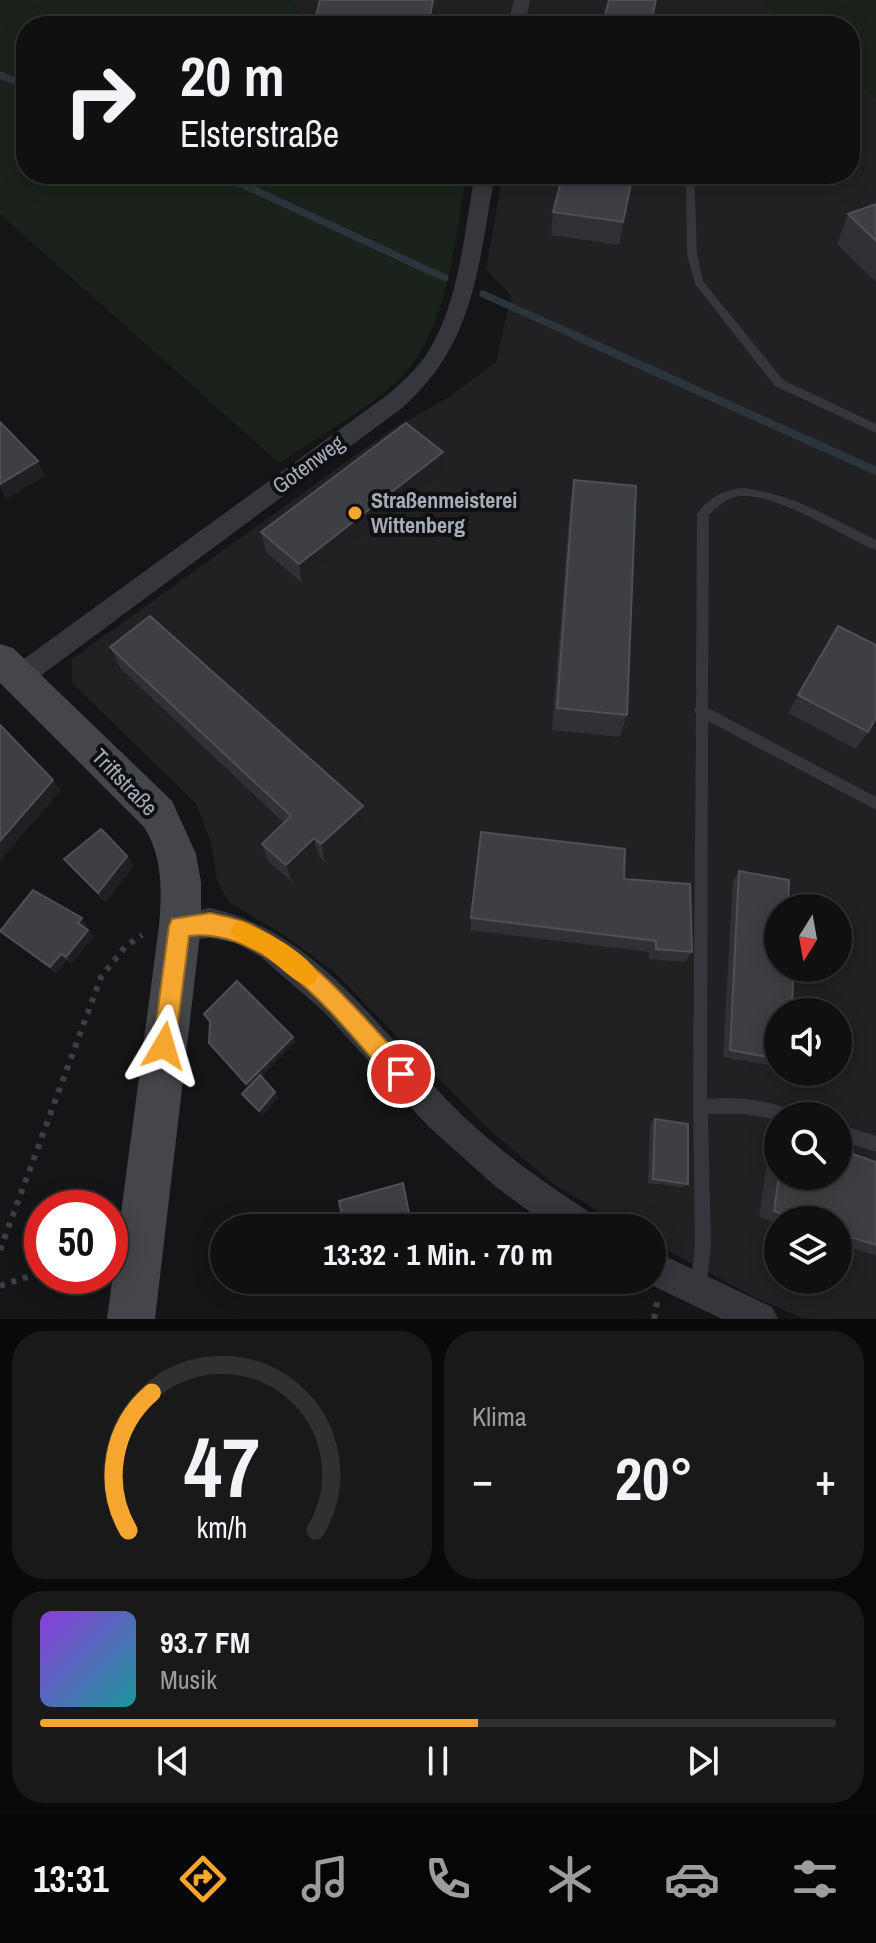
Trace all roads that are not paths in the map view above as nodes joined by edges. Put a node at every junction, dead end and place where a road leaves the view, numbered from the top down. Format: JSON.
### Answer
{"nodes":[{"id":1,"x":483,"y":184,"type":"edge"},
{"id":2,"x":690,"y":184,"type":"edge"},
{"id":3,"x":876,"y":429,"type":"edge"},
{"id":4,"x":876,"y":545,"type":"edge"},
{"id":5,"x":9,"y":668,"type":"edge"},
{"id":6,"x":700,"y":710,"type":"junction"},
{"id":7,"x":876,"y":804,"type":"edge"},
{"id":8,"x":180,"y":926,"type":"junction"},
{"id":9,"x":700,"y":1107,"type":"junction"},
{"id":10,"x":764,"y":1108,"type":"edge"},
{"id":11,"x":852,"y":1136,"type":"edge"},
{"id":12,"x":876,"y":1144,"type":"edge"},
{"id":13,"x":563,"y":1214,"type":"edge"},
{"id":14,"x":666,"y":1274,"type":"edge"},
{"id":15,"x":697,"y":1290,"type":"junction"},
{"id":16,"x":131,"y":1319,"type":"edge"},
{"id":17,"x":760,"y":1319,"type":"edge"}],
"edges":[{"from":1,"to":5,"type":"street","name":"Gotenweg"},
{"from":2,"to":3,"type":"lane"},
{"from":4,"to":6,"type":"lane"},
{"from":5,"to":8,"type":"main road","name":"Triftstraße"},
{"from":6,"to":7,"type":"lane"},
{"from":6,"to":9,"type":"lane"},
{"from":8,"to":13,"type":"street"},
{"from":8,"to":16,"type":"main road","name":"Triftstraße"},
{"from":9,"to":10,"type":"lane"},
{"from":9,"to":15,"type":"lane"},
{"from":11,"to":12,"type":"lane"},
{"from":14,"to":15,"type":"street"},
{"from":15,"to":17,"type":"street"}]}
